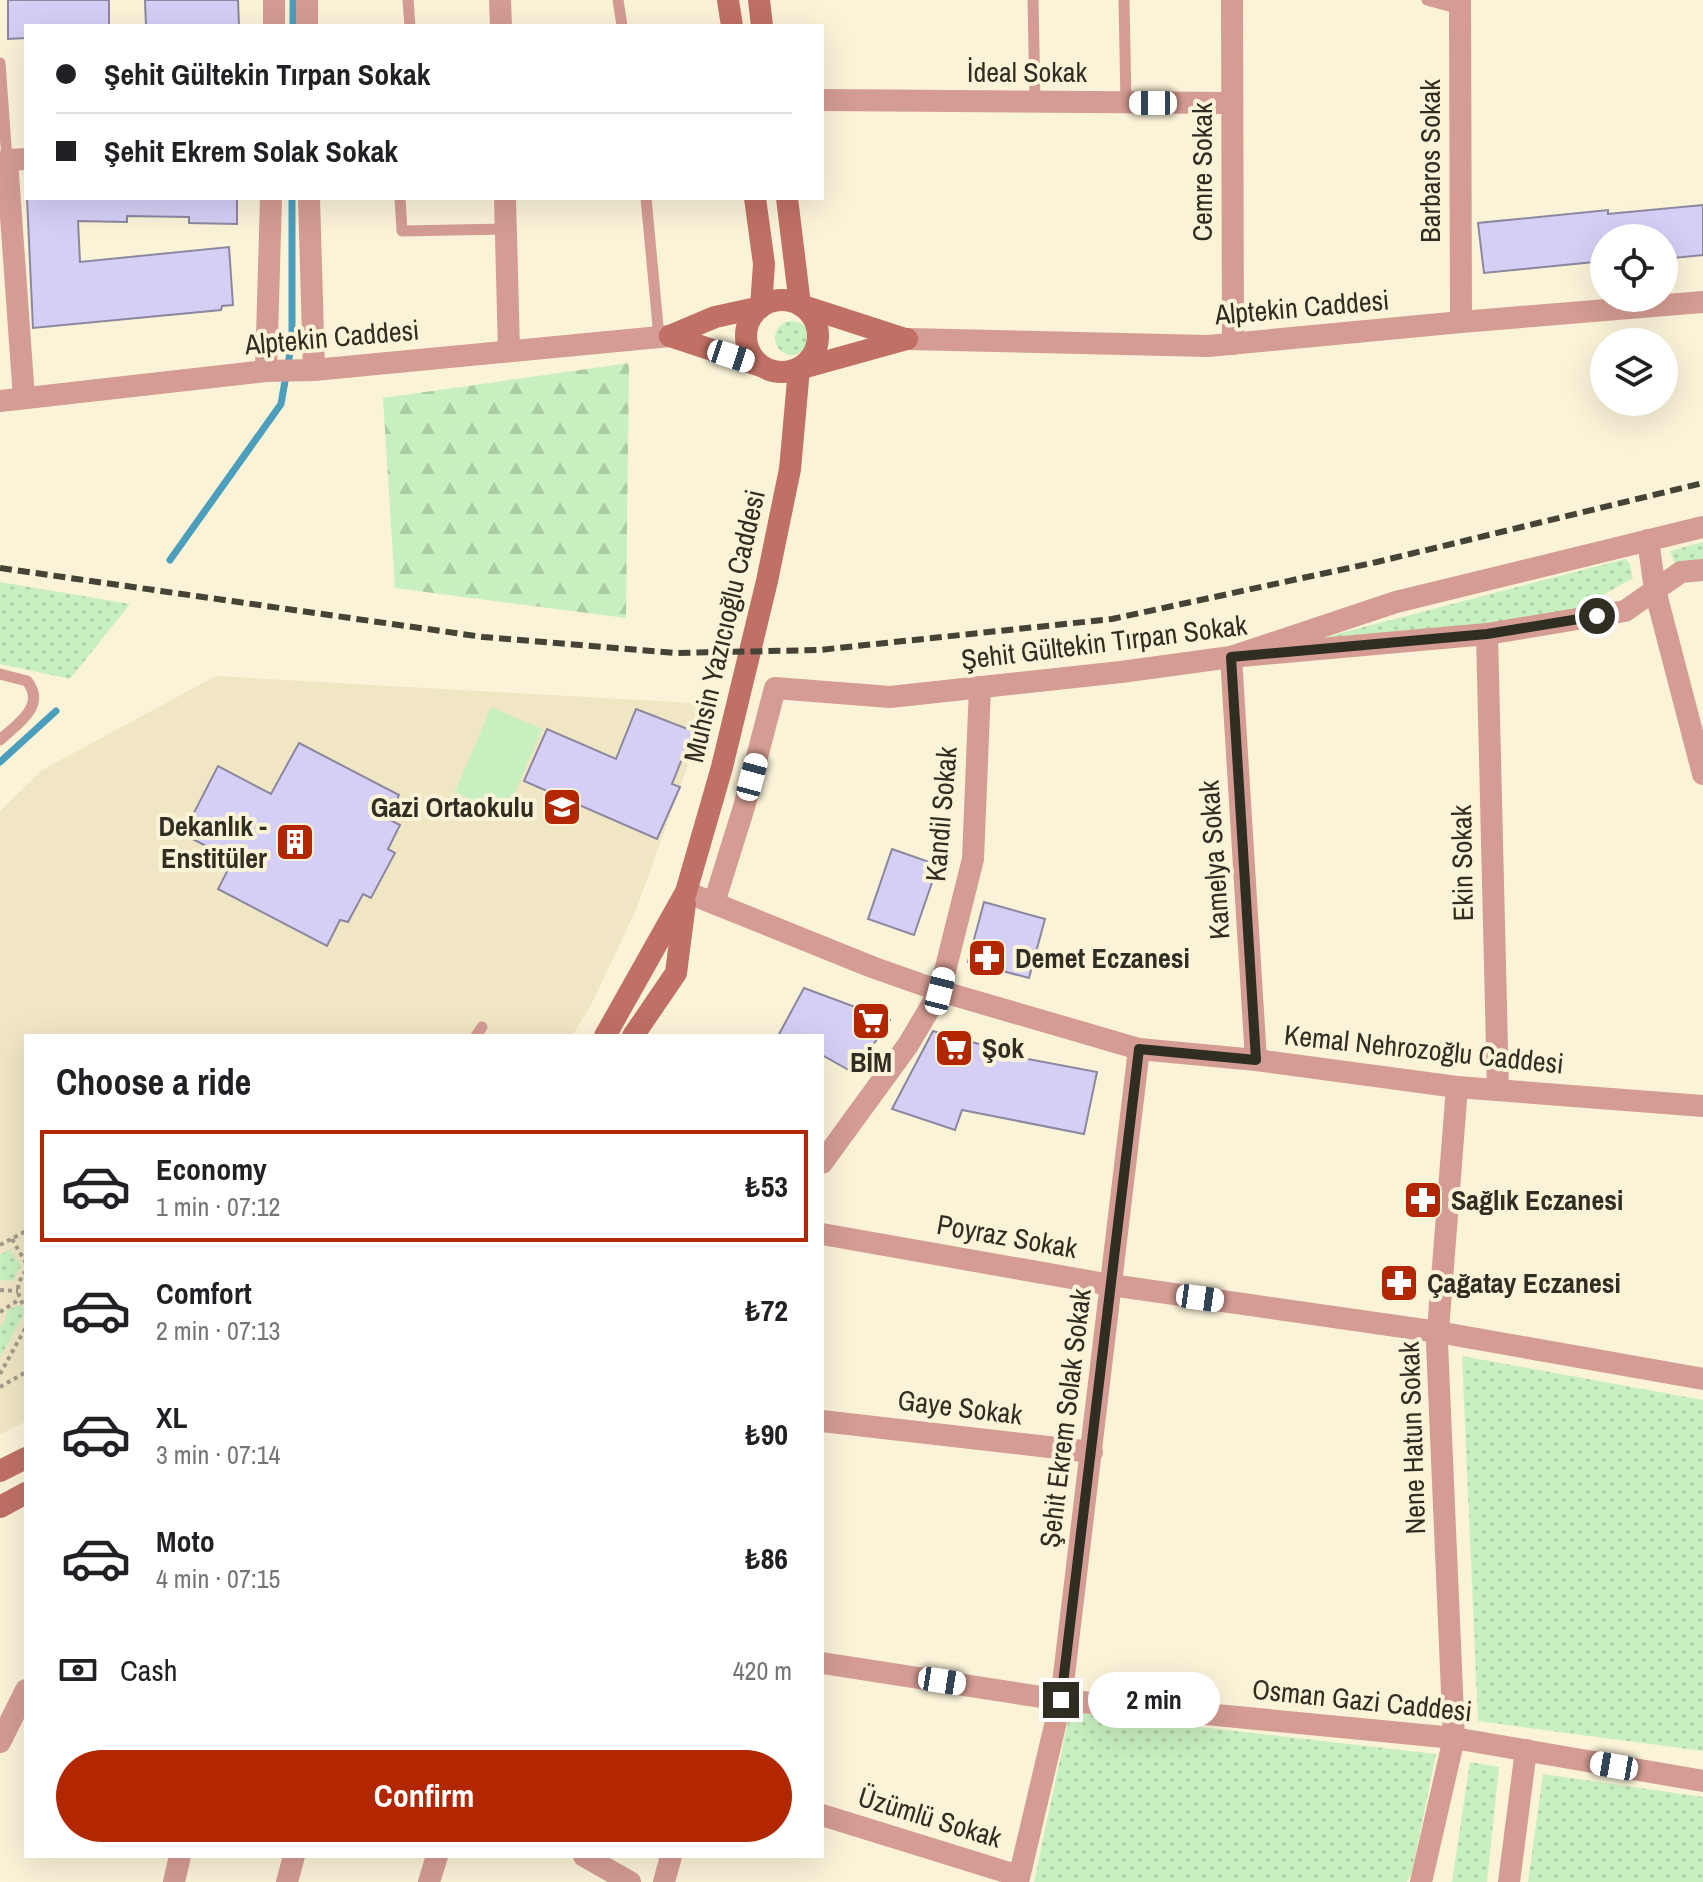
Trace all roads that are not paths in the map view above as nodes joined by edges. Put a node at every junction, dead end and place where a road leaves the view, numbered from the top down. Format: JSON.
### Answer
{"nodes":[{"id":1,"x":274,"y":0,"type":"edge"},
{"id":2,"x":307,"y":0,"type":"edge"},
{"id":3,"x":408,"y":0,"type":"edge"},
{"id":4,"x":500,"y":0,"type":"edge"},
{"id":5,"x":618,"y":0,"type":"edge"},
{"id":6,"x":728,"y":0,"type":"edge"},
{"id":7,"x":759,"y":0,"type":"edge"},
{"id":8,"x":1033,"y":0,"type":"edge"},
{"id":9,"x":1124,"y":0,"type":"edge"},
{"id":10,"x":1232,"y":0,"type":"edge"},
{"id":11,"x":1427,"y":0,"type":"edge"},
{"id":12,"x":1460,"y":4,"type":"edge"},
{"id":13,"x":274,"y":24,"type":"edge"},
{"id":14,"x":307,"y":24,"type":"edge"},
{"id":15,"x":410,"y":24,"type":"edge"},
{"id":16,"x":501,"y":24,"type":"edge"},
{"id":17,"x":622,"y":24,"type":"edge"},
{"id":18,"x":732,"y":24,"type":"edge"},
{"id":19,"x":762,"y":24,"type":"edge"},
{"id":20,"x":0,"y":63,"type":"edge"},
{"id":21,"x":824,"y":100,"type":"edge"},
{"id":22,"x":1035,"y":102,"type":"junction"},
{"id":23,"x":1126,"y":103,"type":"junction"},
{"id":24,"x":1232,"y":103,"type":"junction"},
{"id":25,"x":11,"y":159,"type":"edge"},
{"id":26,"x":271,"y":200,"type":"edge"},
{"id":27,"x":309,"y":200,"type":"edge"},
{"id":28,"x":400,"y":200,"type":"edge"},
{"id":29,"x":505,"y":200,"type":"edge"},
{"id":30,"x":646,"y":200,"type":"edge"},
{"id":31,"x":755,"y":200,"type":"edge"},
{"id":32,"x":787,"y":200,"type":"edge"},
{"id":33,"x":506,"y":229,"type":"junction"},
{"id":34,"x":1703,"y":302,"type":"edge"},
{"id":35,"x":800,"y":305,"type":"junction"},
{"id":36,"x":761,"y":307,"type":"junction"},
{"id":37,"x":1461,"y":322,"type":"junction"},
{"id":38,"x":664,"y":337,"type":"junction"},
{"id":39,"x":907,"y":339,"type":"junction"},
{"id":40,"x":1233,"y":344,"type":"junction"},
{"id":41,"x":509,"y":351,"type":"junction"},
{"id":42,"x":761,"y":366,"type":"junction"},
{"id":43,"x":799,"y":369,"type":"junction"},
{"id":44,"x":314,"y":370,"type":"junction"},
{"id":45,"x":266,"y":371,"type":"junction"},
{"id":46,"x":24,"y":398,"type":"junction"},
{"id":47,"x":0,"y":401,"type":"edge"},
{"id":48,"x":1703,"y":527,"type":"edge"},
{"id":49,"x":1648,"y":540,"type":"junction"},
{"id":50,"x":1703,"y":570,"type":"edge"},
{"id":51,"x":1655,"y":590,"type":"junction"},
{"id":52,"x":1487,"y":634,"type":"junction"},
{"id":53,"x":1231,"y":657,"type":"junction"},
{"id":54,"x":0,"y":674,"type":"edge"},
{"id":55,"x":980,"y":687,"type":"junction"},
{"id":56,"x":1694,"y":707,"type":"edge"},
{"id":57,"x":0,"y":740,"type":"edge"},
{"id":58,"x":1703,"y":774,"type":"edge"},
{"id":59,"x":686,"y":892,"type":"junction"},
{"id":60,"x":714,"y":903,"type":"junction"},
{"id":61,"x":940,"y":991,"type":"junction"},
{"id":62,"x":606,"y":1034,"type":"edge"},
{"id":63,"x":634,"y":1034,"type":"edge"},
{"id":64,"x":1139,"y":1049,"type":"junction"},
{"id":65,"x":1256,"y":1060,"type":"junction"},
{"id":66,"x":1457,"y":1087,"type":"junction"},
{"id":67,"x":1498,"y":1090,"type":"junction"},
{"id":68,"x":1703,"y":1106,"type":"edge"},
{"id":69,"x":824,"y":1160,"type":"edge"},
{"id":70,"x":824,"y":1234,"type":"edge"},
{"id":71,"x":1111,"y":1285,"type":"junction"},
{"id":72,"x":1438,"y":1332,"type":"junction"},
{"id":73,"x":1703,"y":1379,"type":"edge"},
{"id":74,"x":824,"y":1421,"type":"edge"},
{"id":75,"x":1092,"y":1452,"type":"junction"},
{"id":76,"x":24,"y":1459,"type":"edge"},
{"id":77,"x":0,"y":1471,"type":"edge"},
{"id":78,"x":24,"y":1494,"type":"edge"},
{"id":79,"x":0,"y":1507,"type":"edge"},
{"id":80,"x":824,"y":1663,"type":"edge"},
{"id":81,"x":24,"y":1694,"type":"edge"},
{"id":82,"x":1061,"y":1700,"type":"junction"},
{"id":83,"x":1454,"y":1738,"type":"junction"},
{"id":84,"x":0,"y":1742,"type":"edge"},
{"id":85,"x":1526,"y":1750,"type":"junction"},
{"id":86,"x":1703,"y":1781,"type":"edge"},
{"id":87,"x":824,"y":1816,"type":"edge"},
{"id":88,"x":180,"y":1858,"type":"edge"},
{"id":89,"x":293,"y":1858,"type":"edge"},
{"id":90,"x":436,"y":1858,"type":"edge"},
{"id":91,"x":588,"y":1858,"type":"edge"},
{"id":92,"x":670,"y":1858,"type":"edge"},
{"id":93,"x":1019,"y":1879,"type":"edge"},
{"id":94,"x":174,"y":1882,"type":"edge"},
{"id":95,"x":287,"y":1882,"type":"edge"},
{"id":96,"x":429,"y":1882,"type":"edge"},
{"id":97,"x":630,"y":1882,"type":"edge"},
{"id":98,"x":664,"y":1882,"type":"edge"},
{"id":99,"x":1421,"y":1882,"type":"edge"},
{"id":100,"x":1509,"y":1882,"type":"edge"}],
"edges":[{"from":1,"to":13,"type":"street"},
{"from":2,"to":14,"type":"street"},
{"from":3,"to":15,"type":"lane"},
{"from":4,"to":16,"type":"street"},
{"from":5,"to":17,"type":"lane"},
{"from":6,"to":18,"type":"main road"},
{"from":7,"to":19,"type":"main road"},
{"from":8,"to":22,"type":"lane"},
{"from":9,"to":23,"type":"lane"},
{"from":10,"to":24,"type":"street","name":"Cemre Sokak"},
{"from":11,"to":12,"type":"lane"},
{"from":12,"to":37,"type":"street","name":"Barbaros Sokak"},
{"from":20,"to":25,"type":"lane"},
{"from":21,"to":22,"type":"street","name":"İdeal Sokak"},
{"from":22,"to":23,"type":"street","name":"İdeal Sokak"},
{"from":23,"to":24,"type":"street","name":"İdeal Sokak"},
{"from":24,"to":40,"type":"street","name":"Cemre Sokak"},
{"from":25,"to":46,"type":"street"},
{"from":26,"to":45,"type":"street"},
{"from":27,"to":44,"type":"street"},
{"from":28,"to":33,"type":"lane"},
{"from":29,"to":33,"type":"street"},
{"from":30,"to":38,"type":"lane"},
{"from":31,"to":36,"type":"main road"},
{"from":32,"to":35,"type":"main road"},
{"from":33,"to":41,"type":"street"},
{"from":34,"to":37,"type":"street","name":"Alptekin Caddesi"},
{"from":35,"to":36,"type":"main road"},
{"from":35,"to":39,"type":"main road"},
{"from":35,"to":43,"type":"main road"},
{"from":36,"to":38,"type":"main road"},
{"from":36,"to":42,"type":"main road"},
{"from":37,"to":40,"type":"street","name":"Alptekin Caddesi"},
{"from":38,"to":41,"type":"street","name":"Alptekin Caddesi"},
{"from":38,"to":42,"type":"main road"},
{"from":39,"to":40,"type":"street","name":"Alptekin Caddesi"},
{"from":39,"to":43,"type":"main road"},
{"from":41,"to":44,"type":"street","name":"Alptekin Caddesi"},
{"from":42,"to":43,"type":"main road"},
{"from":43,"to":59,"type":"main road","name":"Muhsin Yazıcıoğlu Caddesi"},
{"from":44,"to":45,"type":"street","name":"Alptekin Caddesi"},
{"from":45,"to":46,"type":"street","name":"Alptekin Caddesi"},
{"from":46,"to":47,"type":"street","name":"Alptekin Caddesi"},
{"from":48,"to":49,"type":"street"},
{"from":49,"to":51,"type":"street"},
{"from":49,"to":53,"type":"street"},
{"from":50,"to":51,"type":"street","name":"Şehit Gültekin Tırpan Sokak"},
{"from":51,"to":52,"type":"street","name":"Şehit Gültekin Tırpan Sokak"},
{"from":51,"to":56,"type":"street"},
{"from":52,"to":53,"type":"street","name":"Şehit Gültekin Tırpan Sokak"},
{"from":52,"to":67,"type":"street","name":"Ekin Sokak"},
{"from":53,"to":55,"type":"street","name":"Şehit Gültekin Tırpan Sokak"},
{"from":53,"to":65,"type":"street","name":"Kamelya Sokak"},
{"from":54,"to":57,"type":"lane"},
{"from":55,"to":60,"type":"street","name":"Şehit Gültekin Tırpan Sokak"},
{"from":55,"to":61,"type":"street","name":"Kandil Sokak"},
{"from":56,"to":58,"type":"street"},
{"from":59,"to":60,"type":"street","name":"Kemal Nehrozoğlu Caddesi"},
{"from":59,"to":62,"type":"main road","name":"Muhsin Yazıcıoğlu Caddesi"},
{"from":59,"to":63,"type":"main road","name":"Muhsin Yazıcıoğlu Caddesi"},
{"from":60,"to":61,"type":"street","name":"Kemal Nehrozoğlu Caddesi"},
{"from":61,"to":64,"type":"street","name":"Kemal Nehrozoğlu Caddesi"},
{"from":61,"to":69,"type":"street","name":"Kandil Sokak"},
{"from":64,"to":65,"type":"street","name":"Kemal Nehrozoğlu Caddesi"},
{"from":64,"to":71,"type":"street","name":"Şehit Ekrem Solak Sokak"},
{"from":65,"to":66,"type":"street","name":"Kemal Nehrozoğlu Caddesi"},
{"from":66,"to":67,"type":"street","name":"Kemal Nehrozoğlu Caddesi"},
{"from":66,"to":72,"type":"street","name":"Nene Hatun Sokak"},
{"from":67,"to":68,"type":"street","name":"Kemal Nehrozoğlu Caddesi"},
{"from":70,"to":71,"type":"street","name":"Poyraz Sokak"},
{"from":71,"to":72,"type":"street","name":"Poyraz Sokak"},
{"from":71,"to":75,"type":"street","name":"Şehit Ekrem Solak Sokak"},
{"from":72,"to":73,"type":"street","name":"Poyraz Sokak"},
{"from":72,"to":83,"type":"street","name":"Nene Hatun Sokak"},
{"from":74,"to":75,"type":"street","name":"Gaye Sokak"},
{"from":75,"to":82,"type":"street","name":"Şehit Ekrem Solak Sokak"},
{"from":76,"to":77,"type":"main road"},
{"from":78,"to":79,"type":"main road"},
{"from":80,"to":82,"type":"street","name":"Osman Gazi Caddesi"},
{"from":81,"to":84,"type":"street"},
{"from":82,"to":83,"type":"street","name":"Osman Gazi Caddesi"},
{"from":82,"to":93,"type":"street","name":"Şehit Ekrem Solak Sokak"},
{"from":83,"to":85,"type":"street","name":"Osman Gazi Caddesi"},
{"from":83,"to":99,"type":"street","name":"Nene Hatun Sokak"},
{"from":85,"to":86,"type":"street","name":"Osman Gazi Caddesi"},
{"from":85,"to":100,"type":"street"},
{"from":87,"to":93,"type":"street","name":"Üzümlü Sokak"},
{"from":88,"to":94,"type":"street"},
{"from":89,"to":95,"type":"street"},
{"from":90,"to":96,"type":"street"},
{"from":91,"to":97,"type":"street"},
{"from":92,"to":98,"type":"street"}]}
